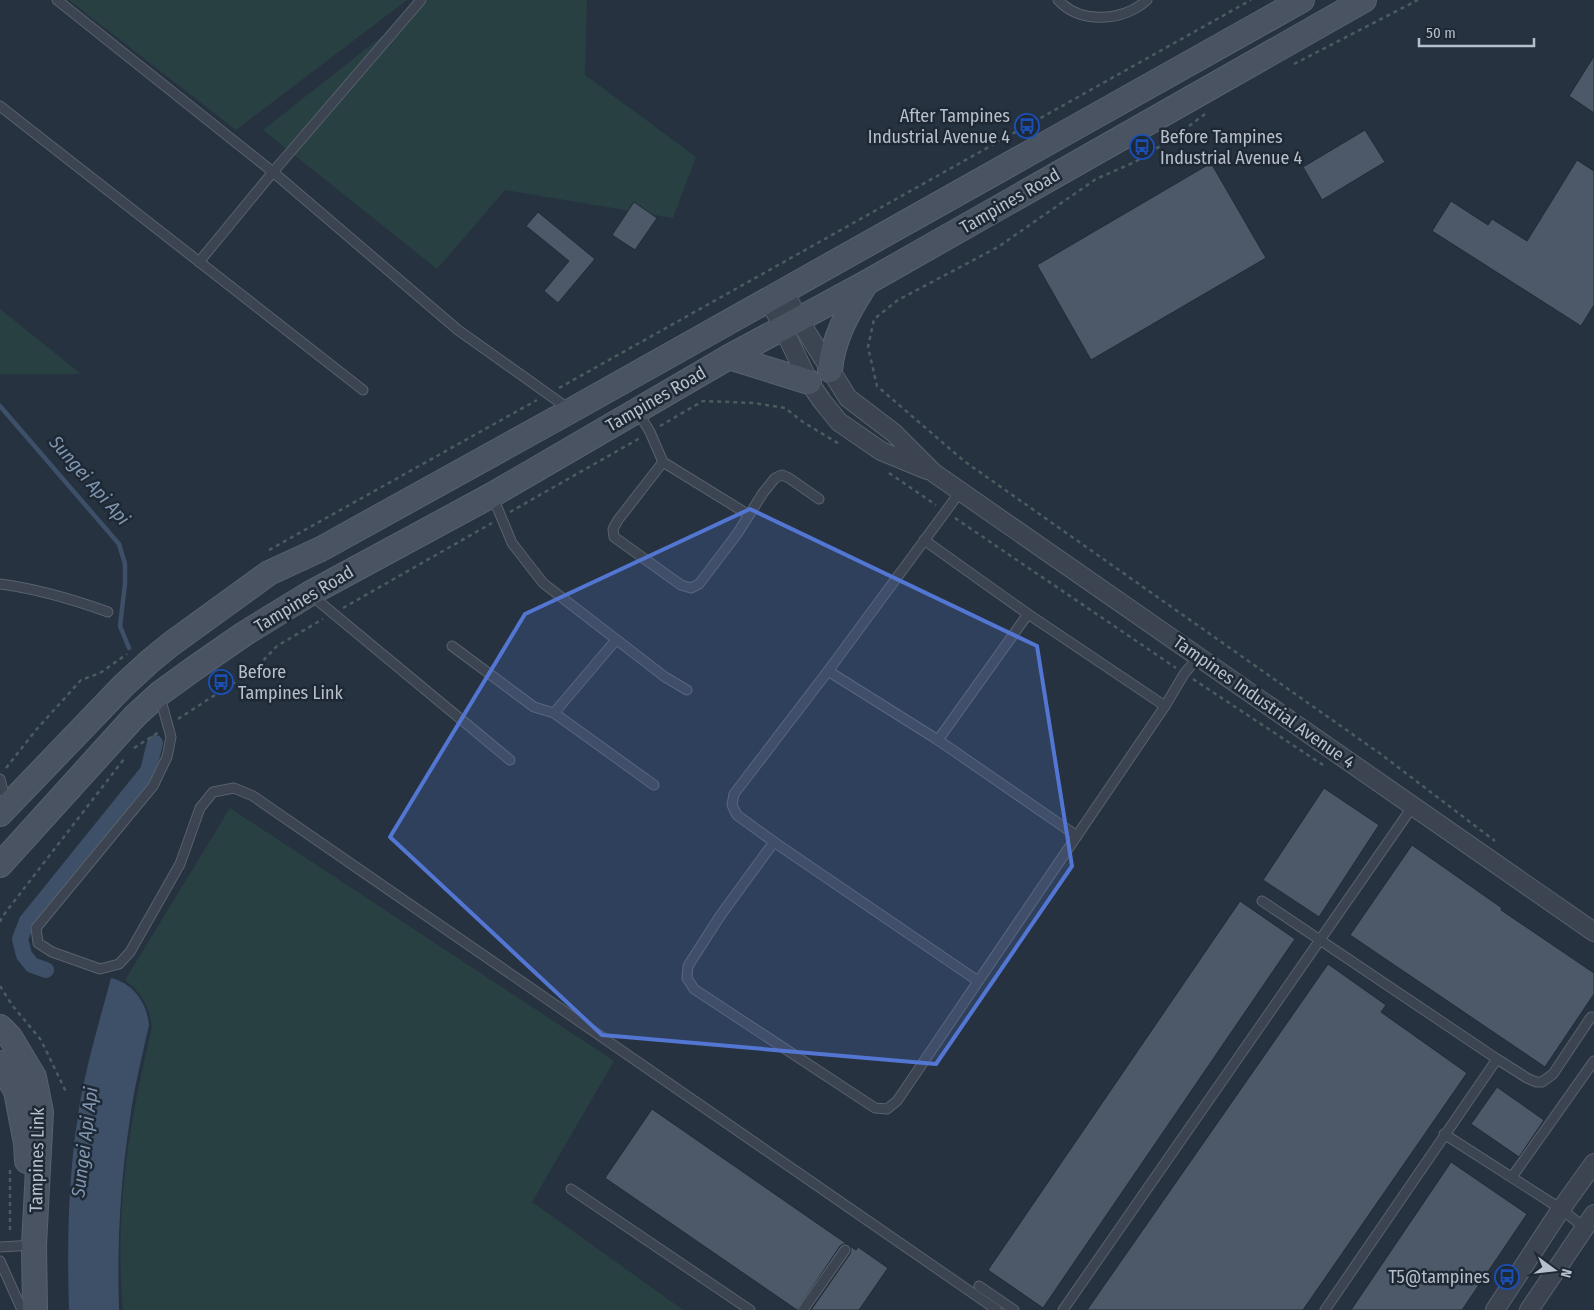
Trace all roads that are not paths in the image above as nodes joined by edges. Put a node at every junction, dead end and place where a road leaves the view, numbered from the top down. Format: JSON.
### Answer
{"nodes":[{"id":1,"x":57,"y":0,"type":"edge"},
{"id":2,"x":421,"y":0,"type":"edge"},
{"id":3,"x":1058,"y":0,"type":"edge"},
{"id":4,"x":1147,"y":0,"type":"edge"},
{"id":5,"x":1302,"y":0,"type":"edge"},
{"id":6,"x":1364,"y":0,"type":"edge"},
{"id":7,"x":0,"y":106,"type":"edge"},
{"id":8,"x":273,"y":172,"type":"junction"},
{"id":9,"x":199,"y":262,"type":"junction"},
{"id":10,"x":866,"y":283,"type":"junction"},
{"id":11,"x":776,"y":295,"type":"junction"},
{"id":12,"x":791,"y":324,"type":"junction"},
{"id":13,"x":729,"y":357,"type":"junction"},
{"id":14,"x":830,"y":370,"type":"junction"},
{"id":15,"x":809,"y":382,"type":"junction"},
{"id":16,"x":363,"y":390,"type":"dead end"},
{"id":17,"x":572,"y":410,"type":"junction"},
{"id":18,"x":636,"y":410,"type":"junction"},
{"id":19,"x":663,"y":462,"type":"junction"},
{"id":20,"x":934,"y":473,"type":"junction"},
{"id":21,"x":960,"y":492,"type":"junction"},
{"id":22,"x":492,"y":495,"type":"junction"},
{"id":23,"x":819,"y":499,"type":"dead end"},
{"id":24,"x":749,"y":515,"type":"junction"},
{"id":25,"x":924,"y":540,"type":"junction"},
{"id":26,"x":0,"y":584,"type":"edge"},
{"id":27,"x":309,"y":594,"type":"junction"},
{"id":28,"x":108,"y":612,"type":"dead end"},
{"id":29,"x":1028,"y":614,"type":"junction"},
{"id":30,"x":616,"y":640,"type":"junction"},
{"id":31,"x":452,"y":646,"type":"dead end"},
{"id":32,"x":1199,"y":656,"type":"junction"},
{"id":33,"x":828,"y":671,"type":"junction"},
{"id":34,"x":687,"y":690,"type":"dead end"},
{"id":35,"x":159,"y":694,"type":"junction"},
{"id":36,"x":1165,"y":706,"type":"junction"},
{"id":37,"x":554,"y":713,"type":"junction"},
{"id":38,"x":938,"y":740,"type":"junction"},
{"id":39,"x":510,"y":760,"type":"dead end"},
{"id":40,"x":0,"y":779,"type":"edge"},
{"id":41,"x":654,"y":785,"type":"dead end"},
{"id":42,"x":1413,"y":806,"type":"junction"},
{"id":43,"x":6,"y":808,"type":"edge"},
{"id":44,"x":1077,"y":836,"type":"junction"},
{"id":45,"x":774,"y":842,"type":"junction"},
{"id":46,"x":0,"y":865,"type":"edge"},
{"id":47,"x":1262,"y":901,"type":"dead end"},
{"id":48,"x":1594,"y":932,"type":"edge"},
{"id":49,"x":1321,"y":940,"type":"junction"},
{"id":50,"x":978,"y":981,"type":"junction"},
{"id":51,"x":1594,"y":1017,"type":"edge"},
{"id":52,"x":0,"y":1027,"type":"edge"},
{"id":53,"x":1497,"y":1059,"type":"junction"},
{"id":54,"x":1594,"y":1061,"type":"edge"},
{"id":55,"x":0,"y":1063,"type":"edge"},
{"id":56,"x":1444,"y":1134,"type":"junction"},
{"id":57,"x":1594,"y":1162,"type":"edge"},
{"id":58,"x":1512,"y":1178,"type":"junction"},
{"id":59,"x":571,"y":1189,"type":"dead end"},
{"id":60,"x":1561,"y":1209,"type":"junction"},
{"id":61,"x":1590,"y":1221,"type":"edge"},
{"id":62,"x":34,"y":1245,"type":"junction"},
{"id":63,"x":0,"y":1247,"type":"edge"},
{"id":64,"x":845,"y":1250,"type":"dead end"},
{"id":65,"x":0,"y":1261,"type":"edge"},
{"id":66,"x":979,"y":1286,"type":"dead end"},
{"id":67,"x":22,"y":1310,"type":"edge"},
{"id":68,"x":35,"y":1310,"type":"edge"},
{"id":69,"x":750,"y":1310,"type":"edge"},
{"id":70,"x":803,"y":1310,"type":"edge"},
{"id":71,"x":997,"y":1310,"type":"edge"},
{"id":72,"x":1014,"y":1310,"type":"edge"},
{"id":73,"x":1063,"y":1310,"type":"edge"},
{"id":74,"x":1325,"y":1310,"type":"edge"},
{"id":75,"x":1495,"y":1310,"type":"edge"},
{"id":76,"x":1528,"y":1310,"type":"edge"}],
"edges":[{"from":1,"to":8,"type":"lane"},
{"from":2,"to":8,"type":"lane"},
{"from":3,"to":4,"type":"lane"},
{"from":5,"to":11,"type":"main road","name":"Tampines Road"},
{"from":6,"to":10,"type":"main road","name":"Tampines Road"},
{"from":7,"to":9,"type":"lane"},
{"from":8,"to":9,"type":"lane"},
{"from":8,"to":17,"type":"lane"},
{"from":9,"to":16,"type":"lane"},
{"from":10,"to":12,"type":"main road","name":"Tampines Road"},
{"from":10,"to":14,"type":"main road"},
{"from":11,"to":12,"type":"street","name":"Tampines Industrial Avenue 4"},
{"from":11,"to":17,"type":"main road","name":"Tampines Road"},
{"from":12,"to":13,"type":"main road","name":"Tampines Road"},
{"from":12,"to":14,"type":"street","name":"Tampines Industrial Avenue 4"},
{"from":12,"to":15,"type":"street","name":"Tampines Industrial Avenue 4"},
{"from":13,"to":15,"type":"main road"},
{"from":13,"to":18,"type":"main road","name":"Tampines Road"},
{"from":14,"to":20,"type":"street","name":"Tampines Industrial Avenue 4"},
{"from":15,"to":20,"type":"street","name":"Tampines Industrial Avenue 4"},
{"from":17,"to":43,"type":"main road","name":"Tampines Road"},
{"from":18,"to":19,"type":"lane"},
{"from":18,"to":22,"type":"main road","name":"Tampines Road"},
{"from":19,"to":24,"type":"lane"},
{"from":19,"to":24,"type":"lane"},
{"from":20,"to":21,"type":"street","name":"Tampines Industrial Avenue 4"},
{"from":21,"to":25,"type":"lane"},
{"from":21,"to":32,"type":"street","name":"Tampines Industrial Avenue 4"},
{"from":22,"to":27,"type":"main road","name":"Tampines Road"},
{"from":22,"to":30,"type":"lane"},
{"from":23,"to":24,"type":"lane"},
{"from":25,"to":29,"type":"lane"},
{"from":25,"to":33,"type":"lane"},
{"from":26,"to":28,"type":"lane"},
{"from":27,"to":35,"type":"main road","name":"Tampines Road"},
{"from":27,"to":39,"type":"lane"},
{"from":29,"to":36,"type":"lane"},
{"from":29,"to":38,"type":"lane"},
{"from":30,"to":34,"type":"lane"},
{"from":30,"to":37,"type":"lane"},
{"from":31,"to":37,"type":"lane"},
{"from":32,"to":36,"type":"lane"},
{"from":32,"to":42,"type":"street","name":"Tampines Industrial Avenue 4"},
{"from":33,"to":38,"type":"lane"},
{"from":33,"to":45,"type":"lane"},
{"from":35,"to":46,"type":"main road","name":"Tampines Road"},
{"from":35,"to":71,"type":"lane"},
{"from":36,"to":44,"type":"lane"},
{"from":37,"to":41,"type":"lane"},
{"from":38,"to":44,"type":"lane"},
{"from":40,"to":43,"type":"lane"},
{"from":42,"to":48,"type":"street","name":"Tampines Industrial Avenue 4"},
{"from":42,"to":49,"type":"lane"},
{"from":44,"to":50,"type":"lane"},
{"from":45,"to":50,"type":"lane"},
{"from":45,"to":50,"type":"lane"},
{"from":47,"to":49,"type":"lane"},
{"from":49,"to":53,"type":"lane"},
{"from":49,"to":73,"type":"lane"},
{"from":51,"to":53,"type":"lane"},
{"from":52,"to":62,"type":"main road","name":"Tampines Link"},
{"from":53,"to":56,"type":"lane"},
{"from":54,"to":58,"type":"lane"},
{"from":55,"to":62,"type":"main road","name":"Tampines Link"},
{"from":56,"to":58,"type":"lane"},
{"from":56,"to":74,"type":"lane"},
{"from":57,"to":60,"type":"street"},
{"from":58,"to":60,"type":"lane"},
{"from":59,"to":69,"type":"lane"},
{"from":60,"to":61,"type":"lane"},
{"from":60,"to":75,"type":"street"},
{"from":61,"to":76,"type":"street"},
{"from":62,"to":63,"type":"lane"},
{"from":62,"to":68,"type":"main road","name":"Tampines Link"},
{"from":64,"to":70,"type":"lane"},
{"from":65,"to":67,"type":"lane"},
{"from":66,"to":72,"type":"lane"}]}
